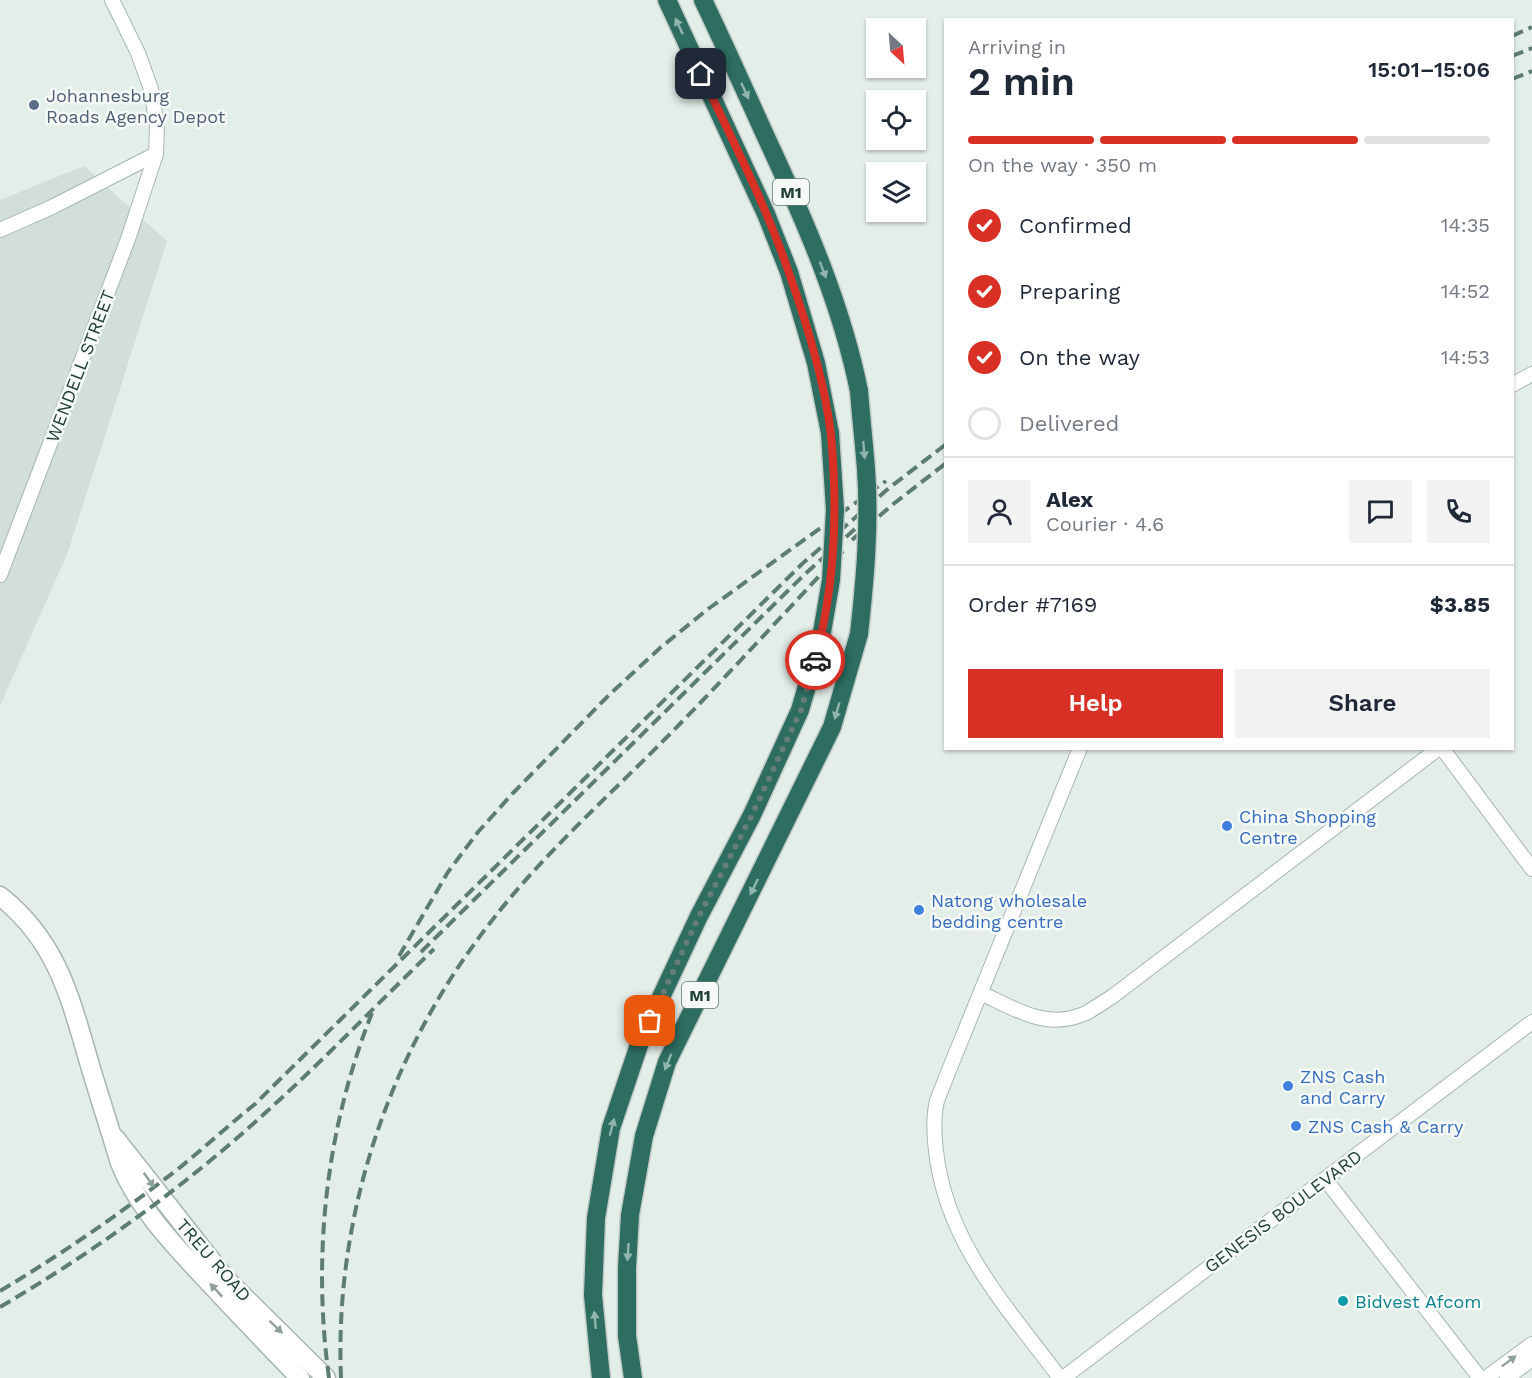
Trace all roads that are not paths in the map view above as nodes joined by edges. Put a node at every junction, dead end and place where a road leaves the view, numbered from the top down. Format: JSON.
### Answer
{"nodes":[{"id":1,"x":112,"y":0,"type":"edge"},
{"id":2,"x":667,"y":0,"type":"edge"},
{"id":3,"x":703,"y":0,"type":"edge"},
{"id":4,"x":156,"y":154,"type":"junction"},
{"id":5,"x":0,"y":230,"type":"edge"},
{"id":6,"x":1532,"y":374,"type":"edge"},
{"id":7,"x":1514,"y":384,"type":"edge"},
{"id":8,"x":0,"y":576,"type":"edge"},
{"id":9,"x":1079,"y":750,"type":"edge"},
{"id":10,"x":1438,"y":750,"type":"edge"},
{"id":11,"x":1443,"y":750,"type":"edge"},
{"id":12,"x":1532,"y":869,"type":"edge"},
{"id":13,"x":0,"y":896,"type":"edge"},
{"id":14,"x":981,"y":993,"type":"junction"},
{"id":15,"x":1532,"y":1023,"type":"edge"},
{"id":16,"x":112,"y":1134,"type":"junction"},
{"id":17,"x":1325,"y":1179,"type":"junction"},
{"id":18,"x":1532,"y":1344,"type":"edge"},
{"id":19,"x":1532,"y":1359,"type":"edge"},
{"id":20,"x":1514,"y":1375,"type":"edge"},
{"id":21,"x":300,"y":1378,"type":"edge"},
{"id":22,"x":326,"y":1378,"type":"edge"},
{"id":23,"x":601,"y":1378,"type":"edge"},
{"id":24,"x":633,"y":1378,"type":"edge"},
{"id":25,"x":1062,"y":1378,"type":"edge"},
{"id":26,"x":1480,"y":1378,"type":"edge"},
{"id":27,"x":1486,"y":1378,"type":"edge"}],
"edges":[{"from":1,"to":4,"type":"street","name":"WENDELL STREET"},
{"from":23,"to":2,"type":"highway","number":"M1","one_way":true,"bridge":true},
{"from":3,"to":24,"type":"highway","number":"M1","one_way":true,"bridge":true},
{"from":4,"to":5,"type":"street"},
{"from":4,"to":8,"type":"street","name":"WENDELL STREET"},
{"from":6,"to":7,"type":"street"},
{"from":9,"to":14,"type":"street"},
{"from":10,"to":14,"type":"street"},
{"from":11,"to":12,"type":"street"},
{"from":13,"to":16,"type":"street","name":"TREU ROAD"},
{"from":14,"to":25,"type":"street"},
{"from":15,"to":17,"type":"street","name":"GENESIS BOULEVARD"},
{"from":21,"to":16,"type":"street","name":"TREU ROAD","one_way":true},
{"from":16,"to":22,"type":"street","name":"TREU ROAD","one_way":true},
{"from":17,"to":25,"type":"street","name":"GENESIS BOULEVARD"},
{"from":17,"to":26,"type":"street"},
{"from":27,"to":18,"type":"street","one_way":true},
{"from":19,"to":20,"type":"street"}]}
